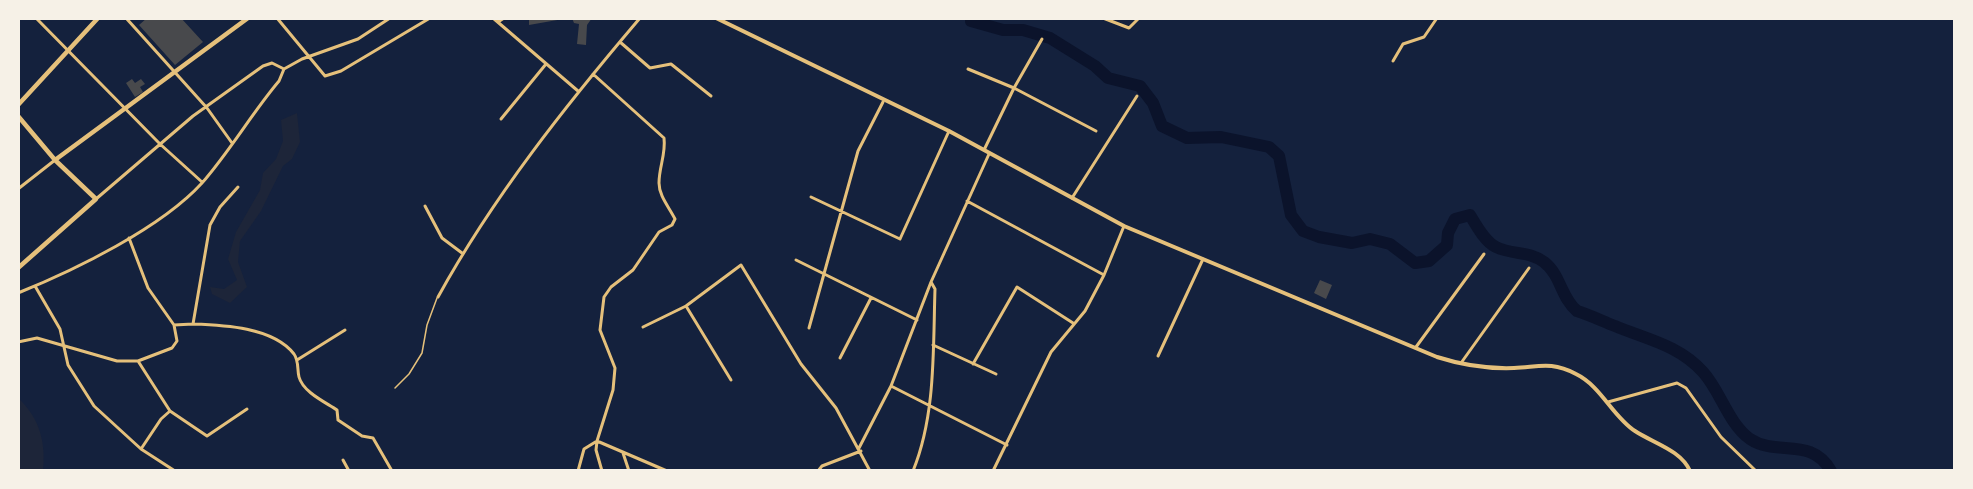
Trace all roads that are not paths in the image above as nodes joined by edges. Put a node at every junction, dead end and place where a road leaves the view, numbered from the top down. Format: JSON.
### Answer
{"nodes":[{"id":1,"x":36,"y":18,"type":"edge"},
{"id":2,"x":98,"y":18,"type":"edge"},
{"id":3,"x":126,"y":18,"type":"edge"},
{"id":4,"x":248,"y":18,"type":"edge"},
{"id":5,"x":277,"y":18,"type":"edge"},
{"id":6,"x":390,"y":18,"type":"edge"},
{"id":7,"x":430,"y":18,"type":"edge"},
{"id":8,"x":493,"y":18,"type":"edge"},
{"id":9,"x":504,"y":18,"type":"edge"},
{"id":10,"x":640,"y":18,"type":"edge"},
{"id":11,"x":716,"y":18,"type":"edge"},
{"id":12,"x":1103,"y":18,"type":"edge"},
{"id":13,"x":1139,"y":18,"type":"edge"},
{"id":14,"x":1437,"y":18,"type":"edge"},
{"id":15,"x":498,"y":22,"type":"junction"},
{"id":16,"x":1042,"y":39,"type":"dead end"},
{"id":17,"x":620,"y":42,"type":"junction"},
{"id":18,"x":67,"y":49,"type":"junction"},
{"id":19,"x":309,"y":57,"type":"junction"},
{"id":20,"x":1393,"y":61,"type":"dead end"},
{"id":21,"x":546,"y":64,"type":"junction"},
{"id":22,"x":284,"y":69,"type":"junction"},
{"id":23,"x":968,"y":69,"type":"dead end"},
{"id":24,"x":176,"y":73,"type":"junction"},
{"id":25,"x":593,"y":74,"type":"junction"},
{"id":26,"x":1014,"y":88,"type":"junction"},
{"id":27,"x":578,"y":91,"type":"junction"},
{"id":28,"x":711,"y":96,"type":"dead end"},
{"id":29,"x":1137,"y":96,"type":"dead end"},
{"id":30,"x":884,"y":102,"type":"junction"},
{"id":31,"x":18,"y":105,"type":"edge"},
{"id":32,"x":126,"y":107,"type":"junction"},
{"id":33,"x":207,"y":108,"type":"junction"},
{"id":34,"x":18,"y":116,"type":"edge"},
{"id":35,"x":501,"y":119,"type":"dead end"},
{"id":36,"x":949,"y":131,"type":"junction"},
{"id":37,"x":1096,"y":131,"type":"dead end"},
{"id":38,"x":232,"y":143,"type":"junction"},
{"id":39,"x":160,"y":144,"type":"junction"},
{"id":40,"x":983,"y":152,"type":"junction"},
{"id":41,"x":989,"y":154,"type":"junction"},
{"id":42,"x":56,"y":160,"type":"junction"},
{"id":43,"x":202,"y":182,"type":"junction"},
{"id":44,"x":238,"y":187,"type":"dead end"},
{"id":45,"x":18,"y":189,"type":"edge"},
{"id":46,"x":810,"y":197,"type":"dead end"},
{"id":47,"x":1072,"y":198,"type":"junction"},
{"id":48,"x":96,"y":199,"type":"junction"},
{"id":49,"x":967,"y":201,"type":"junction"},
{"id":50,"x":425,"y":206,"type":"dead end"},
{"id":51,"x":842,"y":212,"type":"junction"},
{"id":52,"x":1124,"y":226,"type":"junction"},
{"id":53,"x":129,"y":238,"type":"junction"},
{"id":54,"x":462,"y":253,"type":"junction"},
{"id":55,"x":1484,"y":254,"type":"dead end"},
{"id":56,"x":1203,"y":259,"type":"junction"},
{"id":57,"x":796,"y":260,"type":"dead end"},
{"id":58,"x":19,"y":266,"type":"edge"},
{"id":59,"x":1529,"y":268,"type":"dead end"},
{"id":60,"x":825,"y":275,"type":"junction"},
{"id":61,"x":1104,"y":275,"type":"junction"},
{"id":62,"x":931,"y":282,"type":"junction"},
{"id":63,"x":35,"y":286,"type":"junction"},
{"id":64,"x":18,"y":292,"type":"edge"},
{"id":65,"x":438,"y":297,"type":"joint"},
{"id":66,"x":871,"y":298,"type":"junction"},
{"id":67,"x":686,"y":306,"type":"junction"},
{"id":68,"x":917,"y":320,"type":"junction"},
{"id":69,"x":1073,"y":323,"type":"junction"},
{"id":70,"x":193,"y":324,"type":"junction"},
{"id":71,"x":174,"y":325,"type":"junction"},
{"id":72,"x":643,"y":327,"type":"dead end"},
{"id":73,"x":808,"y":328,"type":"dead end"},
{"id":74,"x":345,"y":330,"type":"dead end"},
{"id":75,"x":18,"y":342,"type":"edge"},
{"id":76,"x":933,"y":345,"type":"junction"},
{"id":77,"x":65,"y":347,"type":"junction"},
{"id":78,"x":1416,"y":347,"type":"junction"},
{"id":79,"x":1158,"y":356,"type":"dead end"},
{"id":80,"x":840,"y":358,"type":"dead end"},
{"id":81,"x":297,"y":360,"type":"junction"},
{"id":82,"x":138,"y":361,"type":"junction"},
{"id":83,"x":973,"y":364,"type":"junction"},
{"id":84,"x":1460,"y":365,"type":"junction"},
{"id":85,"x":996,"y":374,"type":"dead end"},
{"id":86,"x":731,"y":380,"type":"dead end"},
{"id":87,"x":891,"y":386,"type":"junction"},
{"id":88,"x":395,"y":388,"type":"dead end"},
{"id":89,"x":1608,"y":402,"type":"junction"},
{"id":90,"x":928,"y":405,"type":"junction"},
{"id":91,"x":248,"y":409,"type":"dead end"},
{"id":92,"x":170,"y":411,"type":"junction"},
{"id":93,"x":597,"y":441,"type":"junction"},
{"id":94,"x":1007,"y":445,"type":"junction"},
{"id":95,"x":141,"y":449,"type":"junction"},
{"id":96,"x":860,"y":449,"type":"junction"},
{"id":97,"x":623,"y":453,"type":"junction"},
{"id":98,"x":343,"y":460,"type":"dead end"},
{"id":99,"x":175,"y":471,"type":"edge"},
{"id":100,"x":349,"y":471,"type":"edge"},
{"id":101,"x":392,"y":471,"type":"edge"},
{"id":102,"x":578,"y":471,"type":"edge"},
{"id":103,"x":602,"y":471,"type":"edge"},
{"id":104,"x":629,"y":471,"type":"edge"},
{"id":105,"x":666,"y":471,"type":"edge"},
{"id":106,"x":818,"y":471,"type":"edge"},
{"id":107,"x":870,"y":471,"type":"edge"},
{"id":108,"x":913,"y":471,"type":"edge"},
{"id":109,"x":993,"y":471,"type":"edge"},
{"id":110,"x":1690,"y":471,"type":"edge"},
{"id":111,"x":1756,"y":471,"type":"edge"}],
"edges":[{"from":1,"to":18,"type":"street"},
{"from":2,"to":18,"type":"main road"},
{"from":3,"to":24,"type":"street"},
{"from":4,"to":24,"type":"main road"},
{"from":5,"to":19,"type":"street"},
{"from":6,"to":19,"type":"street"},
{"from":7,"to":19,"type":"street"},
{"from":8,"to":15,"type":"street"},
{"from":9,"to":15,"type":"street"},
{"from":10,"to":17,"type":"street"},
{"from":11,"to":30,"type":"street"},
{"from":12,"to":13,"type":"street"},
{"from":14,"to":20,"type":"street"},
{"from":15,"to":21,"type":"street"},
{"from":16,"to":26,"type":"street"},
{"from":17,"to":25,"type":"street"},
{"from":17,"to":28,"type":"street"},
{"from":18,"to":31,"type":"main road"},
{"from":18,"to":32,"type":"street"},
{"from":19,"to":22,"type":"street"},
{"from":21,"to":27,"type":"street"},
{"from":21,"to":35,"type":"street"},
{"from":22,"to":33,"type":"street"},
{"from":22,"to":38,"type":"street"},
{"from":23,"to":26,"type":"street"},
{"from":24,"to":32,"type":"main road"},
{"from":24,"to":33,"type":"street"},
{"from":25,"to":27,"type":"street"},
{"from":25,"to":93,"type":"street"},
{"from":26,"to":37,"type":"street"},
{"from":26,"to":40,"type":"street"},
{"from":27,"to":54,"type":"street"},
{"from":29,"to":47,"type":"street"},
{"from":30,"to":36,"type":"street"},
{"from":30,"to":51,"type":"street"},
{"from":32,"to":39,"type":"street"},
{"from":32,"to":42,"type":"main road"},
{"from":33,"to":38,"type":"street"},
{"from":33,"to":39,"type":"street"},
{"from":34,"to":42,"type":"main road"},
{"from":36,"to":40,"type":"street"},
{"from":36,"to":51,"type":"street"},
{"from":38,"to":43,"type":"street"},
{"from":39,"to":43,"type":"street"},
{"from":39,"to":48,"type":"street"},
{"from":40,"to":41,"type":"street"},
{"from":41,"to":47,"type":"street"},
{"from":41,"to":49,"type":"street"},
{"from":42,"to":45,"type":"street"},
{"from":42,"to":48,"type":"main road"},
{"from":43,"to":53,"type":"street"},
{"from":44,"to":70,"type":"street"},
{"from":46,"to":51,"type":"street"},
{"from":47,"to":52,"type":"street"},
{"from":48,"to":58,"type":"main road"},
{"from":49,"to":61,"type":"street"},
{"from":49,"to":62,"type":"street"},
{"from":50,"to":54,"type":"street"},
{"from":51,"to":60,"type":"street"},
{"from":52,"to":56,"type":"street"},
{"from":52,"to":61,"type":"street"},
{"from":53,"to":63,"type":"street"},
{"from":53,"to":71,"type":"street"},
{"from":54,"to":65,"type":"street"},
{"from":55,"to":78,"type":"street"},
{"from":56,"to":78,"type":"street"},
{"from":56,"to":79,"type":"street"},
{"from":57,"to":60,"type":"street"},
{"from":59,"to":84,"type":"street"},
{"from":60,"to":66,"type":"street"},
{"from":60,"to":73,"type":"street"},
{"from":61,"to":69,"type":"street"},
{"from":62,"to":68,"type":"street"},
{"from":62,"to":76,"type":"street"},
{"from":63,"to":64,"type":"street"},
{"from":63,"to":77,"type":"street"},
{"from":65,"to":88,"type":"lane"},
{"from":66,"to":68,"type":"street"},
{"from":66,"to":80,"type":"street"},
{"from":67,"to":72,"type":"street"},
{"from":67,"to":86,"type":"street"},
{"from":67,"to":96,"type":"street"},
{"from":68,"to":87,"type":"street"},
{"from":69,"to":83,"type":"street"},
{"from":69,"to":94,"type":"street"},
{"from":70,"to":71,"type":"street"},
{"from":70,"to":81,"type":"street"},
{"from":71,"to":82,"type":"street"},
{"from":74,"to":81,"type":"street"},
{"from":75,"to":77,"type":"street"},
{"from":76,"to":83,"type":"street"},
{"from":76,"to":90,"type":"street"},
{"from":77,"to":82,"type":"street"},
{"from":77,"to":95,"type":"street"},
{"from":78,"to":84,"type":"street"},
{"from":81,"to":101,"type":"street"},
{"from":82,"to":92,"type":"street"},
{"from":83,"to":85,"type":"street"},
{"from":84,"to":89,"type":"street"},
{"from":87,"to":90,"type":"street"},
{"from":87,"to":96,"type":"street"},
{"from":89,"to":110,"type":"street"},
{"from":89,"to":111,"type":"street"},
{"from":90,"to":94,"type":"street"},
{"from":90,"to":108,"type":"street"},
{"from":91,"to":92,"type":"street"},
{"from":92,"to":95,"type":"street"},
{"from":93,"to":97,"type":"street"},
{"from":93,"to":102,"type":"street"},
{"from":93,"to":103,"type":"street"},
{"from":94,"to":109,"type":"street"},
{"from":95,"to":99,"type":"street"},
{"from":96,"to":106,"type":"street"},
{"from":96,"to":107,"type":"street"},
{"from":97,"to":104,"type":"street"},
{"from":97,"to":105,"type":"street"},
{"from":98,"to":100,"type":"street"}]}
